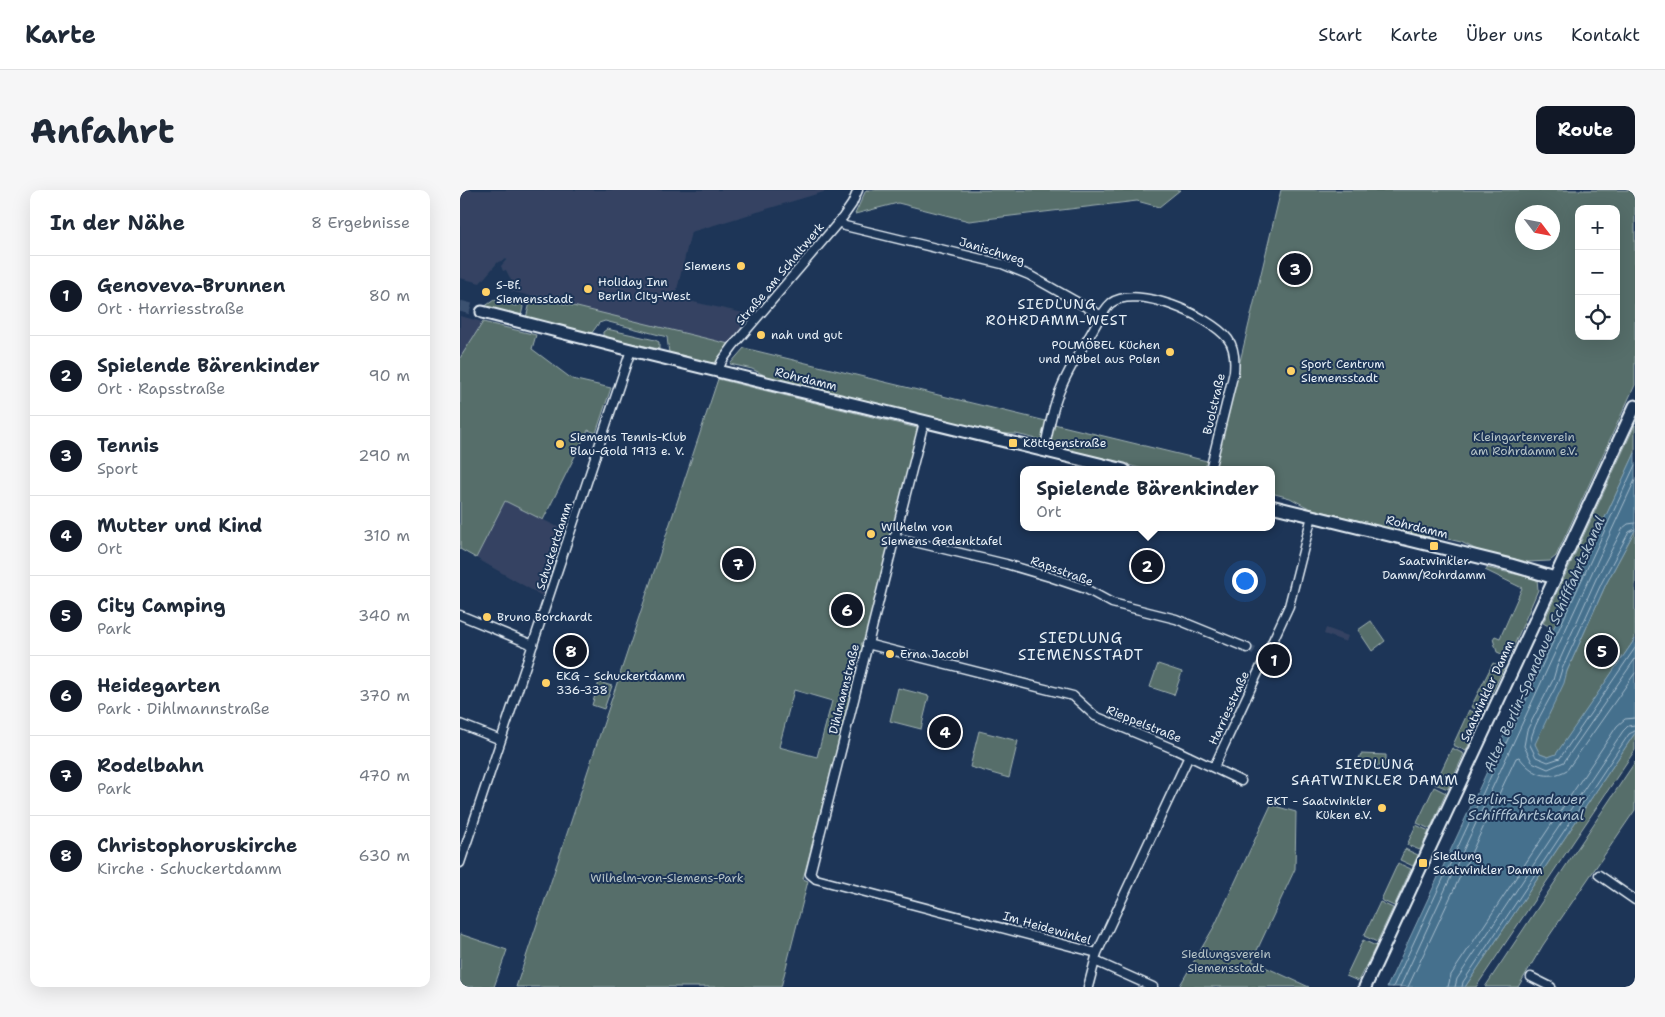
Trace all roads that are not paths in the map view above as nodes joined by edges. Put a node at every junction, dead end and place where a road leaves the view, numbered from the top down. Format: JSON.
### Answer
{"nodes":[{"id":1,"x":858,"y":190,"type":"edge"},
{"id":2,"x":839,"y":221,"type":"junction"},
{"id":3,"x":482,"y":312,"type":"tunnel mouth"},
{"id":4,"x":1102,"y":316,"type":"junction"},
{"id":5,"x":631,"y":350,"type":"junction"},
{"id":6,"x":718,"y":371,"type":"junction"},
{"id":7,"x":1635,"y":406,"type":"edge"},
{"id":8,"x":924,"y":422,"type":"junction"},
{"id":9,"x":1044,"y":450,"type":"junction"},
{"id":10,"x":1108,"y":466,"type":"edge"},
{"id":11,"x":1211,"y":466,"type":"edge"},
{"id":12,"x":1275,"y":507,"type":"edge"},
{"id":13,"x":1312,"y":516,"type":"junction"},
{"id":14,"x":894,"y":537,"type":"junction"},
{"id":15,"x":1555,"y":578,"type":"junction"},
{"id":16,"x":460,"y":615,"type":"edge"},
{"id":17,"x":867,"y":644,"type":"junction"},
{"id":18,"x":532,"y":645,"type":"junction"},
{"id":19,"x":1247,"y":648,"type":"tunnel mouth"},
{"id":20,"x":1258,"y":653,"type":"tunnel mouth"},
{"id":21,"x":1266,"y":657,"type":"junction"},
{"id":22,"x":460,"y":724,"type":"edge"},
{"id":23,"x":501,"y":740,"type":"junction"},
{"id":24,"x":1189,"y":756,"type":"junction"},
{"id":25,"x":1214,"y":767,"type":"junction"},
{"id":26,"x":1241,"y":781,"type":"dead end"},
{"id":27,"x":460,"y":831,"type":"edge"},
{"id":28,"x":470,"y":834,"type":"junction"},
{"id":29,"x":460,"y":863,"type":"edge"},
{"id":30,"x":810,"y":874,"type":"joint"},
{"id":31,"x":1599,"y":875,"type":"dead end"},
{"id":32,"x":1635,"y":900,"type":"edge"},
{"id":33,"x":1096,"y":957,"type":"junction"},
{"id":34,"x":1531,"y":978,"type":"dead end"},
{"id":35,"x":1088,"y":987,"type":"edge"},
{"id":36,"x":1153,"y":987,"type":"edge"},
{"id":37,"x":1365,"y":987,"type":"edge"},
{"id":38,"x":1550,"y":987,"type":"edge"}],
"edges":[{"from":1,"to":2,"type":"street","name":"Straße am Schaltwerk"},
{"from":2,"to":4,"type":"street","name":"Janischweg"},
{"from":2,"to":6,"type":"street","name":"Straße am Schaltwerk"},
{"from":3,"to":5,"type":"main road","name":"Rohrdamm"},
{"from":4,"to":9,"type":"street"},
{"from":4,"to":11,"type":"street","name":"Buolstraße"},
{"from":5,"to":6,"type":"main road","name":"Rohrdamm"},
{"from":5,"to":18,"type":"street","name":"Schuckertdamm"},
{"from":6,"to":8,"type":"main road","name":"Rohrdamm"},
{"from":7,"to":15,"type":"main road","name":"Saatwinkler Damm"},
{"from":8,"to":9,"type":"main road","name":"Rohrdamm"},
{"from":8,"to":14,"type":"street","name":"Dihlmannstraße"},
{"from":9,"to":10,"type":"main road","name":"Rohrdamm"},
{"from":12,"to":13,"type":"main road","name":"Rohrdamm"},
{"from":13,"to":15,"type":"main road","name":"Rohrdamm"},
{"from":13,"to":21,"type":"street","name":"Harriesstraße"},
{"from":14,"to":17,"type":"street","name":"Dihlmannstraße"},
{"from":14,"to":19,"type":"street","name":"Rapsstraße"},
{"from":15,"to":37,"type":"main road","name":"Saatwinkler Damm"},
{"from":16,"to":18,"type":"street"},
{"from":17,"to":24,"type":"street","name":"Rieppelstraße"},
{"from":17,"to":30,"type":"street","name":"Dihlmannstraße"},
{"from":18,"to":23,"type":"street","name":"Schuckertdamm"},
{"from":20,"to":21,"type":"street"},
{"from":21,"to":25,"type":"street","name":"Harriesstraße"},
{"from":22,"to":23,"type":"street"},
{"from":23,"to":28,"type":"street","name":"Schuckertdamm"},
{"from":24,"to":25,"type":"street","name":"Rieppelstraße"},
{"from":24,"to":33,"type":"street","name":"Im Heidewinkel"},
{"from":25,"to":26,"type":"street","name":"Rieppelstraße"},
{"from":27,"to":28,"type":"street"},
{"from":28,"to":29,"type":"street","name":"Schuckertdamm"},
{"from":30,"to":33,"type":"street","name":"Im Heidewinkel"},
{"from":31,"to":32,"type":"street"},
{"from":33,"to":35,"type":"street"},
{"from":33,"to":36,"type":"street","name":"Im Heidewinkel"},
{"from":34,"to":38,"type":"street"}]}
